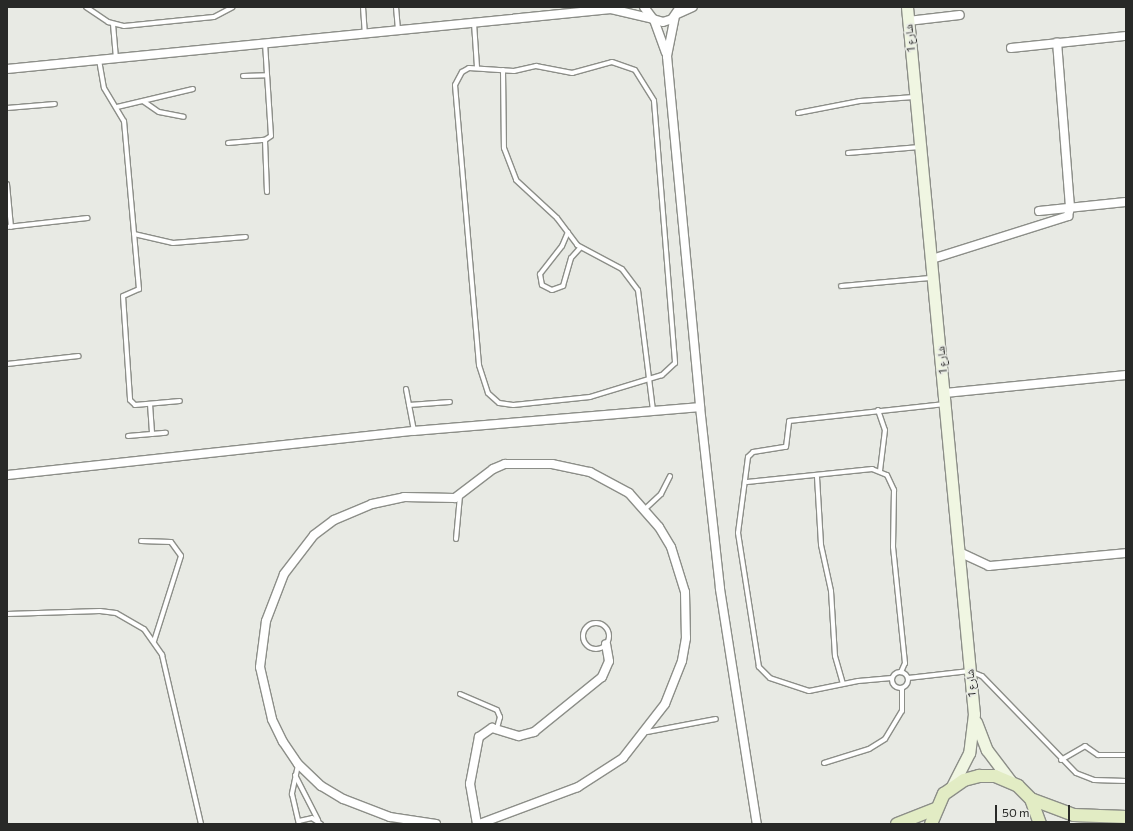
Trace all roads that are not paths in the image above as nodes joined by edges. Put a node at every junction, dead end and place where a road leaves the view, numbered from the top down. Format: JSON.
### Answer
{"nodes":[{"id":1,"x":86,"y":7,"type":"edge"},
{"id":2,"x":233,"y":7,"type":"edge"},
{"id":3,"x":363,"y":7,"type":"edge"},
{"id":4,"x":396,"y":7,"type":"edge"},
{"id":5,"x":644,"y":7,"type":"edge"},
{"id":6,"x":693,"y":7,"type":"edge"},
{"id":7,"x":907,"y":7,"type":"edge"},
{"id":8,"x":614,"y":8,"type":"edge"},
{"id":9,"x":678,"y":12,"type":"edge"},
{"id":10,"x":960,"y":15,"type":"dead end"},
{"id":11,"x":653,"y":19,"type":"junction"},
{"id":12,"x":908,"y":21,"type":"junction"},
{"id":13,"x":474,"y":23,"type":"junction"},
{"id":14,"x":113,"y":24,"type":"junction"},
{"id":15,"x":398,"y":30,"type":"junction"},
{"id":16,"x":365,"y":34,"type":"junction"},
{"id":17,"x":1126,"y":36,"type":"edge"},
{"id":18,"x":1057,"y":43,"type":"junction"},
{"id":19,"x":265,"y":44,"type":"junction"},
{"id":20,"x":1011,"y":48,"type":"dead end"},
{"id":21,"x":667,"y":56,"type":"junction"},
{"id":22,"x":116,"y":58,"type":"junction"},
{"id":23,"x":99,"y":60,"type":"junction"},
{"id":24,"x":477,"y":67,"type":"junction"},
{"id":25,"x":7,"y":69,"type":"edge"},
{"id":26,"x":503,"y":70,"type":"junction"},
{"id":27,"x":267,"y":74,"type":"junction"},
{"id":28,"x":243,"y":76,"type":"dead end"},
{"id":29,"x":193,"y":89,"type":"dead end"},
{"id":30,"x":916,"y":97,"type":"junction"},
{"id":31,"x":143,"y":101,"type":"junction"},
{"id":32,"x":55,"y":104,"type":"dead end"},
{"id":33,"x":117,"y":107,"type":"junction"},
{"id":34,"x":7,"y":108,"type":"edge"},
{"id":35,"x":798,"y":113,"type":"dead end"},
{"id":36,"x":184,"y":117,"type":"dead end"},
{"id":37,"x":265,"y":140,"type":"junction"},
{"id":38,"x":228,"y":143,"type":"dead end"},
{"id":39,"x":921,"y":147,"type":"junction"},
{"id":40,"x":848,"y":153,"type":"dead end"},
{"id":41,"x":7,"y":184,"type":"edge"},
{"id":42,"x":267,"y":192,"type":"dead end"},
{"id":43,"x":1126,"y":202,"type":"edge"},
{"id":44,"x":1070,"y":207,"type":"junction"},
{"id":45,"x":1039,"y":211,"type":"dead end"},
{"id":46,"x":88,"y":218,"type":"dead end"},
{"id":47,"x":9,"y":227,"type":"edge"},
{"id":48,"x":568,"y":232,"type":"junction"},
{"id":49,"x":134,"y":234,"type":"junction"},
{"id":50,"x":246,"y":237,"type":"dead end"},
{"id":51,"x":580,"y":248,"type":"junction"},
{"id":52,"x":932,"y":259,"type":"junction"},
{"id":53,"x":934,"y":278,"type":"junction"},
{"id":54,"x":841,"y":286,"type":"dead end"},
{"id":55,"x":79,"y":356,"type":"dead end"},
{"id":56,"x":7,"y":364,"type":"edge"},
{"id":57,"x":1126,"y":375,"type":"edge"},
{"id":58,"x":650,"y":379,"type":"junction"},
{"id":59,"x":406,"y":389,"type":"dead end"},
{"id":60,"x":945,"y":399,"type":"junction"},
{"id":61,"x":180,"y":401,"type":"dead end"},
{"id":62,"x":450,"y":402,"type":"dead end"},
{"id":63,"x":150,"y":404,"type":"junction"},
{"id":64,"x":409,"y":405,"type":"junction"},
{"id":65,"x":700,"y":407,"type":"junction"},
{"id":66,"x":878,"y":410,"type":"junction"},
{"id":67,"x":653,"y":411,"type":"junction"},
{"id":68,"x":414,"y":431,"type":"junction"},
{"id":69,"x":166,"y":433,"type":"dead end"},
{"id":70,"x":152,"y":434,"type":"junction"},
{"id":71,"x":128,"y":436,"type":"dead end"},
{"id":72,"x":880,"y":471,"type":"junction"},
{"id":73,"x":7,"y":475,"type":"edge"},
{"id":74,"x":670,"y":476,"type":"dead end"},
{"id":75,"x":817,"y":477,"type":"junction"},
{"id":76,"x":747,"y":482,"type":"junction"},
{"id":77,"x":460,"y":496,"type":"junction"},
{"id":78,"x":645,"y":509,"type":"junction"},
{"id":79,"x":456,"y":539,"type":"dead end"},
{"id":80,"x":141,"y":541,"type":"dead end"},
{"id":81,"x":959,"y":552,"type":"junction"},
{"id":82,"x":1126,"y":553,"type":"edge"},
{"id":83,"x":7,"y":614,"type":"edge"},
{"id":84,"x":154,"y":641,"type":"junction"},
{"id":85,"x":606,"y":644,"type":"junction"},
{"id":86,"x":970,"y":671,"type":"junction"},
{"id":87,"x":901,"y":672,"type":"junction"},
{"id":88,"x":892,"y":678,"type":"junction"},
{"id":89,"x":908,"y":678,"type":"junction"},
{"id":90,"x":844,"y":684,"type":"junction"},
{"id":91,"x":902,"y":688,"type":"junction"},
{"id":92,"x":460,"y":694,"type":"dead end"},
{"id":93,"x":974,"y":714,"type":"junction"},
{"id":94,"x":716,"y":719,"type":"dead end"},
{"id":95,"x":497,"y":728,"type":"junction"},
{"id":96,"x":647,"y":732,"type":"junction"},
{"id":97,"x":1126,"y":755,"type":"edge"},
{"id":98,"x":1061,"y":760,"type":"junction"},
{"id":99,"x":824,"y":763,"type":"dead end"},
{"id":100,"x":298,"y":764,"type":"junction"},
{"id":101,"x":295,"y":775,"type":"junction"},
{"id":102,"x":1010,"y":781,"type":"junction"},
{"id":103,"x":1126,"y":781,"type":"edge"},
{"id":104,"x":951,"y":788,"type":"junction"},
{"id":105,"x":1031,"y":799,"type":"junction"},
{"id":106,"x":935,"y":809,"type":"junction"},
{"id":107,"x":1126,"y":817,"type":"edge"},
{"id":108,"x":319,"y":822,"type":"edge"},
{"id":109,"x":299,"y":823,"type":"edge"},
{"id":110,"x":201,"y":824,"type":"edge"},
{"id":111,"x":436,"y":824,"type":"edge"},
{"id":112,"x":478,"y":824,"type":"edge"},
{"id":113,"x":757,"y":824,"type":"edge"},
{"id":114,"x":897,"y":824,"type":"edge"},
{"id":115,"x":931,"y":824,"type":"edge"},
{"id":116,"x":1040,"y":824,"type":"edge"}],
"edges":[{"from":1,"to":14,"type":"lane"},
{"from":2,"to":14,"type":"lane"},
{"from":3,"to":16,"type":"lane"},
{"from":4,"to":15,"type":"lane"},
{"from":5,"to":11,"type":"street"},
{"from":6,"to":9,"type":"street"},
{"from":7,"to":12,"type":"street","name":"شارع 1"},
{"from":8,"to":11,"type":"street"},
{"from":8,"to":13,"type":"street"},
{"from":9,"to":11,"type":"street"},
{"from":9,"to":21,"type":"street"},
{"from":10,"to":12,"type":"street"},
{"from":11,"to":21,"type":"street"},
{"from":12,"to":30,"type":"street","name":"شارع 1"},
{"from":13,"to":15,"type":"street"},
{"from":13,"to":24,"type":"lane"},
{"from":14,"to":22,"type":"lane"},
{"from":15,"to":16,"type":"street"},
{"from":16,"to":19,"type":"street"},
{"from":17,"to":18,"type":"street"},
{"from":18,"to":20,"type":"street"},
{"from":18,"to":44,"type":"street"},
{"from":19,"to":22,"type":"street"},
{"from":19,"to":27,"type":"lane"},
{"from":21,"to":65,"type":"street"},
{"from":22,"to":23,"type":"street"},
{"from":23,"to":25,"type":"street"},
{"from":23,"to":33,"type":"lane"},
{"from":24,"to":26,"type":"lane"},
{"from":24,"to":58,"type":"lane"},
{"from":26,"to":48,"type":"lane"},
{"from":26,"to":58,"type":"lane"},
{"from":27,"to":28,"type":"lane"},
{"from":27,"to":37,"type":"lane"},
{"from":29,"to":31,"type":"lane"},
{"from":30,"to":35,"type":"lane"},
{"from":30,"to":39,"type":"street","name":"شارع 1"},
{"from":31,"to":33,"type":"lane"},
{"from":31,"to":36,"type":"lane"},
{"from":32,"to":34,"type":"lane"},
{"from":33,"to":49,"type":"lane"},
{"from":37,"to":38,"type":"lane"},
{"from":37,"to":42,"type":"lane"},
{"from":39,"to":40,"type":"lane"},
{"from":39,"to":52,"type":"street","name":"شارع 1"},
{"from":41,"to":47,"type":"lane"},
{"from":43,"to":44,"type":"street"},
{"from":44,"to":45,"type":"street"},
{"from":44,"to":52,"type":"street"},
{"from":46,"to":47,"type":"lane"},
{"from":48,"to":51,"type":"lane"},
{"from":48,"to":51,"type":"lane"},
{"from":49,"to":50,"type":"lane"},
{"from":49,"to":63,"type":"lane"},
{"from":51,"to":58,"type":"lane"},
{"from":52,"to":53,"type":"street","name":"شارع 1"},
{"from":53,"to":54,"type":"lane"},
{"from":53,"to":60,"type":"street","name":"شارع 1"},
{"from":55,"to":56,"type":"lane"},
{"from":57,"to":60,"type":"street"},
{"from":58,"to":67,"type":"lane"},
{"from":59,"to":64,"type":"lane"},
{"from":60,"to":66,"type":"lane"},
{"from":60,"to":81,"type":"street","name":"شارع 1"},
{"from":61,"to":63,"type":"lane"},
{"from":62,"to":64,"type":"lane"},
{"from":63,"to":70,"type":"lane"},
{"from":64,"to":68,"type":"lane"},
{"from":65,"to":67,"type":"street"},
{"from":65,"to":113,"type":"street"},
{"from":66,"to":72,"type":"lane"},
{"from":66,"to":76,"type":"lane"},
{"from":67,"to":68,"type":"street"},
{"from":68,"to":73,"type":"street"},
{"from":69,"to":70,"type":"lane"},
{"from":70,"to":71,"type":"lane"},
{"from":72,"to":75,"type":"lane"},
{"from":72,"to":87,"type":"lane"},
{"from":74,"to":78,"type":"lane"},
{"from":75,"to":76,"type":"lane"},
{"from":75,"to":90,"type":"lane"},
{"from":76,"to":90,"type":"lane"},
{"from":77,"to":78,"type":"street"},
{"from":77,"to":79,"type":"lane"},
{"from":77,"to":100,"type":"street"},
{"from":78,"to":96,"type":"street"},
{"from":80,"to":84,"type":"lane"},
{"from":81,"to":82,"type":"street"},
{"from":81,"to":86,"type":"street","name":"شارع 1"},
{"from":83,"to":84,"type":"lane"},
{"from":84,"to":110,"type":"lane"},
{"from":85,"to":85,"type":"lane"},
{"from":85,"to":95,"type":"street"},
{"from":86,"to":89,"type":"lane"},
{"from":86,"to":93,"type":"street","name":"شارع 1"},
{"from":86,"to":98,"type":"lane"},
{"from":87,"to":88,"type":"lane"},
{"from":87,"to":89,"type":"lane"},
{"from":88,"to":90,"type":"lane"},
{"from":88,"to":91,"type":"lane"},
{"from":89,"to":91,"type":"lane"},
{"from":91,"to":99,"type":"lane"},
{"from":92,"to":95,"type":"lane"},
{"from":93,"to":102,"type":"street","name":"شارع 1"},
{"from":93,"to":104,"type":"street","name":"شارع 1"},
{"from":94,"to":96,"type":"lane"},
{"from":95,"to":112,"type":"street"},
{"from":96,"to":112,"type":"street"},
{"from":97,"to":98,"type":"lane"},
{"from":98,"to":103,"type":"lane"},
{"from":100,"to":101,"type":"lane"},
{"from":100,"to":111,"type":"street"},
{"from":101,"to":108,"type":"lane"},
{"from":101,"to":109,"type":"lane"},
{"from":102,"to":104,"type":"main road"},
{"from":102,"to":105,"type":"main road"},
{"from":104,"to":106,"type":"main road"},
{"from":105,"to":107,"type":"main road"},
{"from":105,"to":116,"type":"main road"},
{"from":106,"to":114,"type":"main road"},
{"from":106,"to":115,"type":"main road"},
{"from":108,"to":109,"type":"lane"}]}
